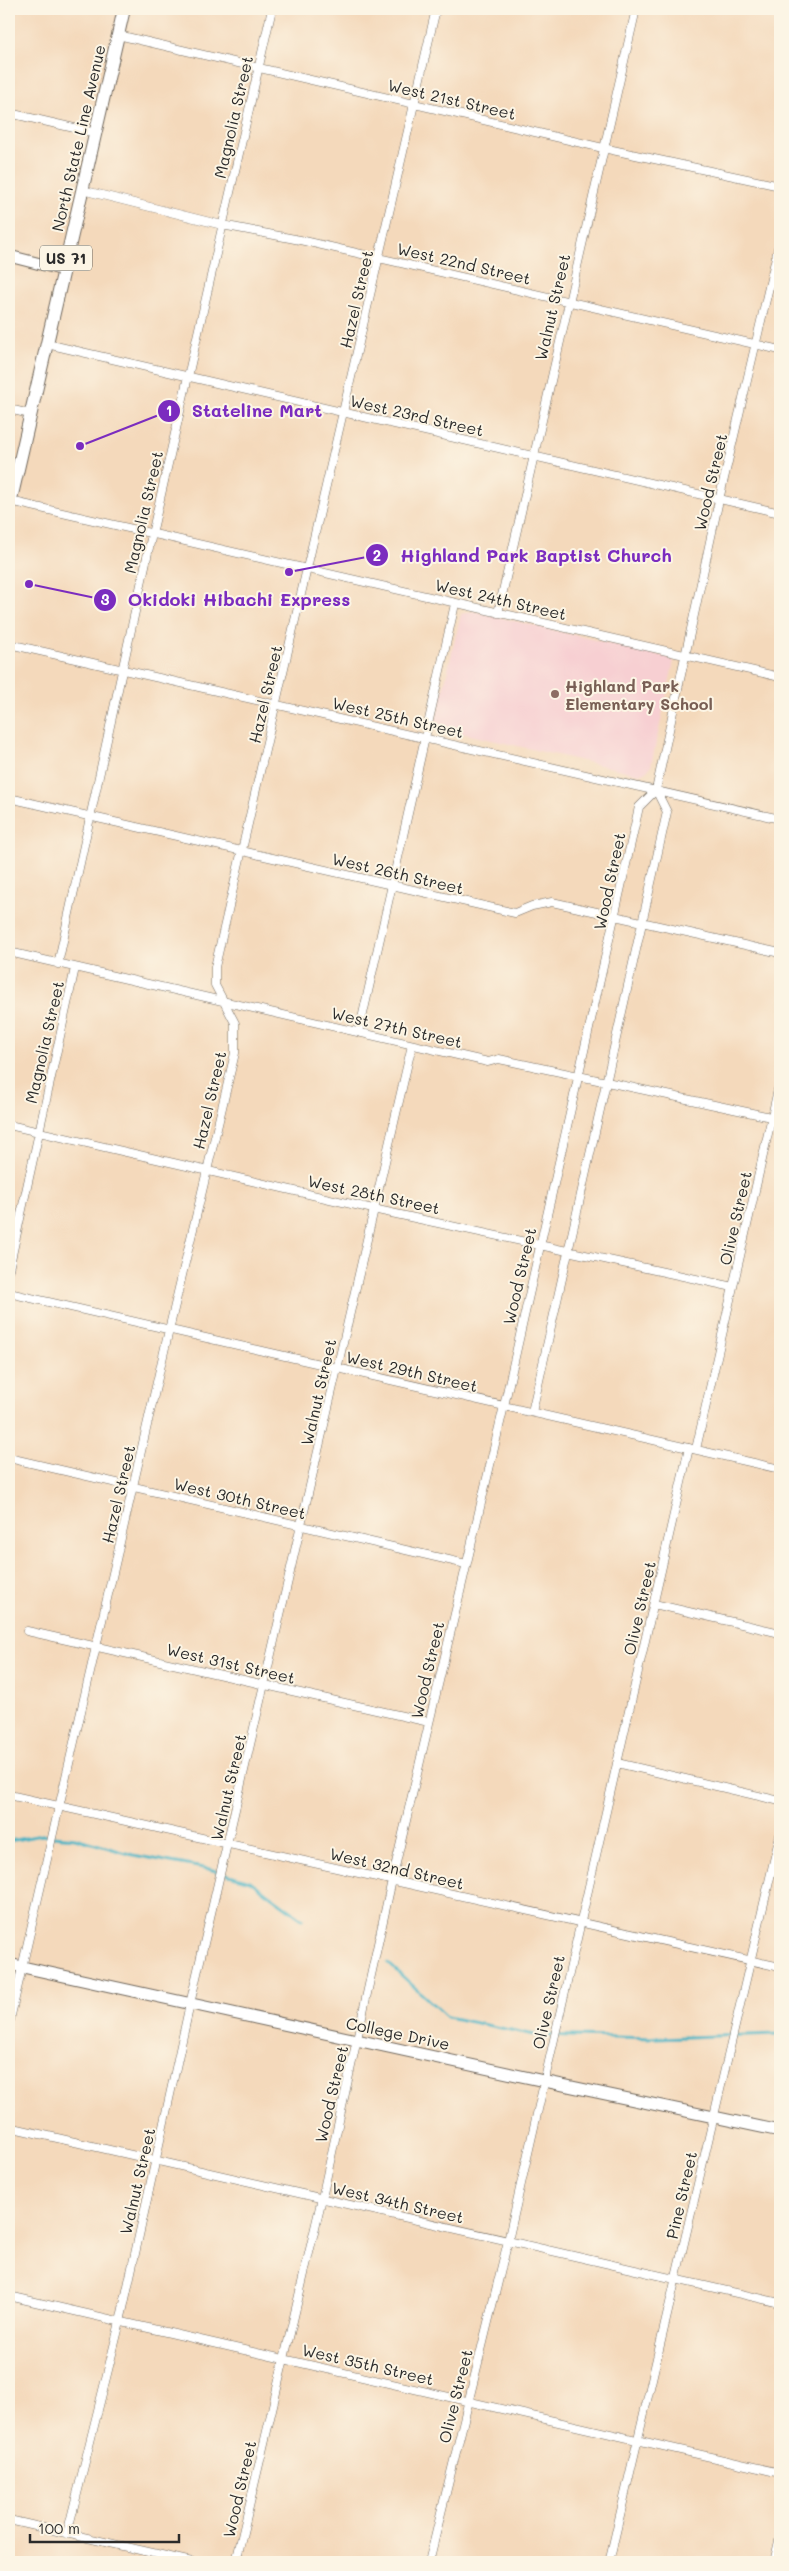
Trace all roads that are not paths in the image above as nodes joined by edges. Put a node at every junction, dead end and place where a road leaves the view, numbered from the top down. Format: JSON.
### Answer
{"nodes":[{"id":1,"x":124,"y":9,"type":"edge"},
{"id":2,"x":272,"y":9,"type":"edge"},
{"id":3,"x":436,"y":9,"type":"edge"},
{"id":4,"x":636,"y":9,"type":"edge"},
{"id":5,"x":118,"y":36,"type":"junction"},
{"id":6,"x":257,"y":69,"type":"junction"},
{"id":7,"x":414,"y":105,"type":"junction"},
{"id":8,"x":9,"y":113,"type":"edge"},
{"id":9,"x":96,"y":133,"type":"junction"},
{"id":10,"x":603,"y":148,"type":"junction"},
{"id":11,"x":780,"y":186,"type":"edge"},
{"id":12,"x":82,"y":190,"type":"junction"},
{"id":13,"x":222,"y":225,"type":"junction"},
{"id":14,"x":780,"y":240,"type":"edge"},
{"id":15,"x":9,"y":256,"type":"edge"},
{"id":16,"x":380,"y":258,"type":"junction"},
{"id":17,"x":64,"y":270,"type":"junction"},
{"id":18,"x":568,"y":302,"type":"junction"},
{"id":19,"x":46,"y":344,"type":"junction"},
{"id":20,"x":756,"y":344,"type":"junction"},
{"id":21,"x":780,"y":350,"type":"edge"},
{"id":22,"x":188,"y":377,"type":"junction"},
{"id":23,"x":9,"y":409,"type":"edge"},
{"id":24,"x":344,"y":413,"type":"junction"},
{"id":25,"x":30,"y":414,"type":"junction"},
{"id":26,"x":533,"y":456,"type":"junction"},
{"id":27,"x":720,"y":500,"type":"junction"},
{"id":28,"x":10,"y":504,"type":"edge"},
{"id":29,"x":780,"y":514,"type":"edge"},
{"id":30,"x":152,"y":534,"type":"junction"},
{"id":31,"x":307,"y":569,"type":"junction"},
{"id":32,"x":456,"y":604,"type":"junction"},
{"id":33,"x":498,"y":613,"type":"junction"},
{"id":34,"x":9,"y":644,"type":"edge"},
{"id":35,"x":684,"y":655,"type":"junction"},
{"id":36,"x":123,"y":669,"type":"junction"},
{"id":37,"x":780,"y":678,"type":"edge"},
{"id":38,"x":277,"y":704,"type":"junction"},
{"id":39,"x":425,"y":737,"type":"junction"},
{"id":40,"x":656,"y":790,"type":"junction"},
{"id":41,"x":9,"y":798,"type":"edge"},
{"id":42,"x":90,"y":817,"type":"junction"},
{"id":43,"x":780,"y":819,"type":"edge"},
{"id":44,"x":243,"y":852,"type":"junction"},
{"id":45,"x":392,"y":886,"type":"junction"},
{"id":46,"x":616,"y":915,"type":"junction"},
{"id":47,"x":642,"y":921,"type":"junction"},
{"id":48,"x":9,"y":952,"type":"edge"},
{"id":49,"x":780,"y":953,"type":"edge"},
{"id":50,"x":58,"y":964,"type":"junction"},
{"id":51,"x":75,"y":968,"type":"junction"},
{"id":52,"x":224,"y":1002,"type":"junction"},
{"id":53,"x":359,"y":1032,"type":"junction"},
{"id":54,"x":412,"y":1045,"type":"junction"},
{"id":55,"x":578,"y":1077,"type":"junction"},
{"id":56,"x":780,"y":1080,"type":"edge"},
{"id":57,"x":607,"y":1083,"type":"junction"},
{"id":58,"x":772,"y":1118,"type":"junction"},
{"id":59,"x":780,"y":1119,"type":"edge"},
{"id":60,"x":9,"y":1125,"type":"edge"},
{"id":61,"x":38,"y":1132,"type":"junction"},
{"id":62,"x":206,"y":1170,"type":"junction"},
{"id":63,"x":374,"y":1209,"type":"junction"},
{"id":64,"x":541,"y":1244,"type":"junction"},
{"id":65,"x":567,"y":1250,"type":"junction"},
{"id":66,"x":9,"y":1269,"type":"edge"},
{"id":67,"x":734,"y":1287,"type":"junction"},
{"id":68,"x":9,"y":1293,"type":"edge"},
{"id":69,"x":169,"y":1330,"type":"junction"},
{"id":70,"x":338,"y":1368,"type":"junction"},
{"id":71,"x":504,"y":1406,"type":"junction"},
{"id":72,"x":532,"y":1412,"type":"junction"},
{"id":73,"x":692,"y":1448,"type":"junction"},
{"id":74,"x":9,"y":1458,"type":"edge"},
{"id":75,"x":780,"y":1468,"type":"edge"},
{"id":76,"x":134,"y":1487,"type":"junction"},
{"id":77,"x":302,"y":1526,"type":"junction"},
{"id":78,"x":466,"y":1564,"type":"junction"},
{"id":79,"x":654,"y":1604,"type":"junction"},
{"id":80,"x":27,"y":1631,"type":"dead end"},
{"id":81,"x":780,"y":1633,"type":"edge"},
{"id":82,"x":96,"y":1647,"type":"junction"},
{"id":83,"x":265,"y":1684,"type":"junction"},
{"id":84,"x":429,"y":1722,"type":"junction"},
{"id":85,"x":617,"y":1763,"type":"junction"},
{"id":86,"x":9,"y":1795,"type":"edge"},
{"id":87,"x":780,"y":1801,"type":"edge"},
{"id":88,"x":59,"y":1806,"type":"junction"},
{"id":89,"x":780,"y":1835,"type":"edge"},
{"id":90,"x":229,"y":1844,"type":"junction"},
{"id":91,"x":392,"y":1880,"type":"junction"},
{"id":92,"x":581,"y":1922,"type":"junction"},
{"id":93,"x":750,"y":1960,"type":"junction"},
{"id":94,"x":9,"y":1964,"type":"edge"},
{"id":95,"x":21,"y":1966,"type":"junction"},
{"id":96,"x":780,"y":1967,"type":"edge"},
{"id":97,"x":190,"y":2004,"type":"junction"},
{"id":98,"x":9,"y":2024,"type":"edge"},
{"id":99,"x":358,"y":2041,"type":"junction"},
{"id":100,"x":544,"y":2082,"type":"junction"},
{"id":101,"x":713,"y":2116,"type":"junction"},
{"id":102,"x":9,"y":2127,"type":"edge"},
{"id":103,"x":780,"y":2130,"type":"edge"},
{"id":104,"x":156,"y":2161,"type":"junction"},
{"id":105,"x":322,"y":2198,"type":"junction"},
{"id":106,"x":508,"y":2241,"type":"junction"},
{"id":107,"x":676,"y":2279,"type":"junction"},
{"id":108,"x":9,"y":2296,"type":"edge"},
{"id":109,"x":780,"y":2303,"type":"edge"},
{"id":110,"x":120,"y":2322,"type":"junction"},
{"id":111,"x":283,"y":2359,"type":"junction"},
{"id":112,"x":467,"y":2401,"type":"junction"},
{"id":113,"x":638,"y":2440,"type":"junction"},
{"id":114,"x":780,"y":2473,"type":"edge"},
{"id":115,"x":9,"y":2520,"type":"edge"},
{"id":116,"x":67,"y":2534,"type":"junction"},
{"id":117,"x":780,"y":2537,"type":"edge"},
{"id":118,"x":167,"y":2559,"type":"edge"},
{"id":119,"x":192,"y":2562,"type":"edge"},
{"id":120,"x":236,"y":2562,"type":"edge"},
{"id":121,"x":429,"y":2562,"type":"edge"},
{"id":122,"x":609,"y":2562,"type":"edge"},
{"id":123,"x":774,"y":2562,"type":"edge"}],
"edges":[{"from":1,"to":5,"type":"main road","name":"North State Line Avenue","number":"US 71"},
{"from":2,"to":6,"type":"street","name":"Magnolia Street"},
{"from":3,"to":7,"type":"street","name":"Hazel Street"},
{"from":4,"to":10,"type":"street","name":"Walnut Street"},
{"from":5,"to":6,"type":"street","name":"West 21st Street"},
{"from":5,"to":9,"type":"main road","name":"North State Line Avenue","number":"US 71"},
{"from":6,"to":7,"type":"street","name":"West 21st Street"},
{"from":6,"to":13,"type":"street","name":"Magnolia Street"},
{"from":7,"to":10,"type":"street","name":"West 21st Street"},
{"from":7,"to":16,"type":"street","name":"Hazel Street"},
{"from":8,"to":9,"type":"street"},
{"from":9,"to":12,"type":"main road","name":"North State Line Avenue","number":"US 71"},
{"from":10,"to":11,"type":"street","name":"West 21st Street"},
{"from":10,"to":18,"type":"street","name":"Walnut Street"},
{"from":12,"to":13,"type":"street","name":"West 22nd Street"},
{"from":12,"to":17,"type":"main road","name":"North State Line Avenue","number":"US 71"},
{"from":13,"to":16,"type":"street","name":"West 22nd Street"},
{"from":13,"to":22,"type":"street","name":"Magnolia Street"},
{"from":14,"to":20,"type":"street","name":"Wood Street"},
{"from":15,"to":17,"type":"street"},
{"from":16,"to":18,"type":"street","name":"West 22nd Street"},
{"from":16,"to":24,"type":"street","name":"Hazel Street"},
{"from":17,"to":19,"type":"main road","name":"North State Line Avenue","number":"US 71"},
{"from":18,"to":20,"type":"street","name":"West 22nd Street"},
{"from":18,"to":26,"type":"street","name":"Walnut Street"},
{"from":19,"to":22,"type":"street","name":"West 23rd Street"},
{"from":19,"to":25,"type":"main road","name":"North State Line Avenue","number":"US 71"},
{"from":20,"to":21,"type":"street","name":"West 22nd Street"},
{"from":20,"to":27,"type":"street","name":"Wood Street"},
{"from":22,"to":24,"type":"street","name":"West 23rd Street"},
{"from":22,"to":30,"type":"street","name":"Magnolia Street"},
{"from":23,"to":25,"type":"street"},
{"from":24,"to":26,"type":"street","name":"West 23rd Street"},
{"from":24,"to":31,"type":"street","name":"Hazel Street"},
{"from":25,"to":28,"type":"main road","name":"North State Line Avenue","number":"US 71"},
{"from":26,"to":27,"type":"street","name":"West 23rd Street"},
{"from":26,"to":33,"type":"street","name":"Walnut Street"},
{"from":27,"to":29,"type":"street","name":"West 23rd Street"},
{"from":27,"to":35,"type":"street","name":"Wood Street"},
{"from":28,"to":30,"type":"street","name":"West 24th Street"},
{"from":30,"to":31,"type":"street","name":"West 24th Street"},
{"from":30,"to":36,"type":"street","name":"Magnolia Street"},
{"from":31,"to":32,"type":"street","name":"West 24th Street"},
{"from":31,"to":38,"type":"street","name":"Hazel Street"},
{"from":32,"to":33,"type":"street","name":"West 24th Street"},
{"from":32,"to":39,"type":"street"},
{"from":33,"to":35,"type":"street","name":"West 24th Street"},
{"from":34,"to":36,"type":"street","name":"West 25th Street"},
{"from":35,"to":37,"type":"street","name":"West 24th Street"},
{"from":35,"to":40,"type":"street","name":"Wood Street"},
{"from":36,"to":38,"type":"street","name":"West 25th Street"},
{"from":36,"to":42,"type":"street","name":"Magnolia Street"},
{"from":38,"to":39,"type":"street","name":"West 25th Street"},
{"from":38,"to":44,"type":"street","name":"Hazel Street"},
{"from":39,"to":40,"type":"street","name":"West 25th Street"},
{"from":39,"to":45,"type":"street"},
{"from":40,"to":43,"type":"street","name":"West 25th Street"},
{"from":40,"to":46,"type":"street","name":"Wood Street"},
{"from":40,"to":47,"type":"street"},
{"from":41,"to":42,"type":"street","name":"West 26th Street"},
{"from":42,"to":44,"type":"street","name":"West 26th Street"},
{"from":42,"to":50,"type":"street","name":"Magnolia Street"},
{"from":44,"to":45,"type":"street","name":"West 26th Street"},
{"from":44,"to":52,"type":"street","name":"Hazel Street"},
{"from":45,"to":46,"type":"street","name":"West 26th Street"},
{"from":45,"to":53,"type":"street"},
{"from":46,"to":47,"type":"street","name":"West 26th Street"},
{"from":46,"to":55,"type":"street","name":"Wood Street"},
{"from":47,"to":49,"type":"street","name":"West 26th Street"},
{"from":47,"to":57,"type":"street"},
{"from":48,"to":50,"type":"street","name":"West 27th Street"},
{"from":50,"to":51,"type":"street","name":"West 27th Street"},
{"from":51,"to":52,"type":"street","name":"West 27th Street"},
{"from":51,"to":61,"type":"street","name":"Magnolia Street"},
{"from":52,"to":53,"type":"street","name":"West 27th Street"},
{"from":52,"to":62,"type":"street","name":"Hazel Street"},
{"from":53,"to":54,"type":"street","name":"West 27th Street"},
{"from":54,"to":55,"type":"street","name":"West 27th Street"},
{"from":54,"to":63,"type":"street","name":"Walnut Street"},
{"from":55,"to":57,"type":"street","name":"West 27th Street"},
{"from":55,"to":64,"type":"street","name":"Wood Street"},
{"from":56,"to":58,"type":"street","name":"Olive Street"},
{"from":57,"to":58,"type":"street","name":"West 27th Street"},
{"from":57,"to":65,"type":"street"},
{"from":58,"to":59,"type":"street","name":"West 27th Street"},
{"from":58,"to":67,"type":"street","name":"Olive Street"},
{"from":60,"to":61,"type":"street","name":"West 28th Street"},
{"from":61,"to":62,"type":"street","name":"West 28th Street"},
{"from":61,"to":66,"type":"street","name":"Magnolia Street"},
{"from":62,"to":63,"type":"street","name":"West 28th Street"},
{"from":62,"to":69,"type":"street","name":"Hazel Street"},
{"from":63,"to":64,"type":"street","name":"West 28th Street"},
{"from":63,"to":70,"type":"street","name":"Walnut Street"},
{"from":64,"to":65,"type":"street","name":"West 28th Street"},
{"from":64,"to":71,"type":"street","name":"Wood Street"},
{"from":65,"to":67,"type":"street","name":"West 28th Street"},
{"from":65,"to":72,"type":"street"},
{"from":67,"to":73,"type":"street","name":"Olive Street"},
{"from":68,"to":69,"type":"street","name":"West 29th Street"},
{"from":69,"to":70,"type":"street","name":"West 29th Street"},
{"from":69,"to":76,"type":"street","name":"Hazel Street"},
{"from":70,"to":71,"type":"street","name":"West 29th Street"},
{"from":70,"to":77,"type":"street","name":"Walnut Street"},
{"from":71,"to":72,"type":"street","name":"West 29th Street"},
{"from":71,"to":78,"type":"street","name":"Wood Street"},
{"from":72,"to":73,"type":"street","name":"West 29th Street"},
{"from":73,"to":75,"type":"street","name":"West 29th Street"},
{"from":73,"to":79,"type":"street","name":"Olive Street"},
{"from":74,"to":76,"type":"street","name":"West 30th Street"},
{"from":76,"to":77,"type":"street","name":"West 30th Street"},
{"from":76,"to":82,"type":"street","name":"Hazel Street"},
{"from":77,"to":78,"type":"street","name":"West 30th Street"},
{"from":77,"to":83,"type":"street","name":"Walnut Street"},
{"from":78,"to":84,"type":"street","name":"Wood Street"},
{"from":79,"to":81,"type":"street"},
{"from":79,"to":85,"type":"street","name":"Olive Street"},
{"from":80,"to":82,"type":"street","name":"West 31st Street"},
{"from":82,"to":83,"type":"street","name":"West 31st Street"},
{"from":82,"to":88,"type":"street","name":"Hazel Street"},
{"from":83,"to":84,"type":"street","name":"West 31st Street"},
{"from":83,"to":90,"type":"street","name":"Walnut Street"},
{"from":84,"to":91,"type":"street","name":"Wood Street"},
{"from":85,"to":87,"type":"street"},
{"from":85,"to":92,"type":"street","name":"Olive Street"},
{"from":86,"to":88,"type":"street","name":"West 32nd Street"},
{"from":88,"to":90,"type":"street","name":"West 32nd Street"},
{"from":88,"to":95,"type":"street","name":"Hazel Street"},
{"from":89,"to":93,"type":"street","name":"Pine Street"},
{"from":90,"to":91,"type":"street","name":"West 32nd Street"},
{"from":90,"to":97,"type":"street","name":"Walnut Street"},
{"from":91,"to":92,"type":"street","name":"West 32nd Street"},
{"from":91,"to":99,"type":"street","name":"Wood Street"},
{"from":92,"to":93,"type":"street","name":"West 32nd Street"},
{"from":92,"to":100,"type":"street","name":"Olive Street"},
{"from":93,"to":96,"type":"street","name":"West 32nd Street"},
{"from":93,"to":101,"type":"street","name":"Pine Street"},
{"from":94,"to":95,"type":"street","name":"College Drive"},
{"from":95,"to":97,"type":"street","name":"College Drive"},
{"from":95,"to":98,"type":"street","name":"Hazel Street"},
{"from":97,"to":99,"type":"street","name":"College Drive"},
{"from":97,"to":104,"type":"street","name":"Walnut Street"},
{"from":99,"to":100,"type":"street","name":"College Drive"},
{"from":99,"to":105,"type":"street","name":"Wood Street"},
{"from":100,"to":101,"type":"street","name":"College Drive"},
{"from":100,"to":106,"type":"street","name":"Olive Street"},
{"from":101,"to":103,"type":"street","name":"College Drive"},
{"from":101,"to":107,"type":"street","name":"Pine Street"},
{"from":102,"to":104,"type":"street","name":"West 34th Street"},
{"from":104,"to":105,"type":"street","name":"West 34th Street"},
{"from":104,"to":110,"type":"street","name":"Walnut Street"},
{"from":105,"to":106,"type":"street","name":"West 34th Street"},
{"from":105,"to":111,"type":"street","name":"Wood Street"},
{"from":106,"to":107,"type":"street","name":"West 34th Street"},
{"from":106,"to":112,"type":"street","name":"Olive Street"},
{"from":107,"to":109,"type":"street","name":"West 34th Street"},
{"from":107,"to":113,"type":"street","name":"Pine Street"},
{"from":108,"to":110,"type":"street","name":"West 35th Street"},
{"from":110,"to":111,"type":"street","name":"West 35th Street"},
{"from":110,"to":116,"type":"street","name":"Walnut Street"},
{"from":111,"to":112,"type":"street","name":"West 35th Street"},
{"from":111,"to":120,"type":"street","name":"Wood Street"},
{"from":112,"to":113,"type":"street","name":"West 35th Street"},
{"from":112,"to":121,"type":"street","name":"Olive Street"},
{"from":113,"to":114,"type":"street","name":"West 35th Street"},
{"from":113,"to":122,"type":"street","name":"Pine Street"},
{"from":115,"to":116,"type":"street"},
{"from":116,"to":118,"type":"street"},
{"from":117,"to":123,"type":"street"},
{"from":118,"to":119,"type":"street"}]}
